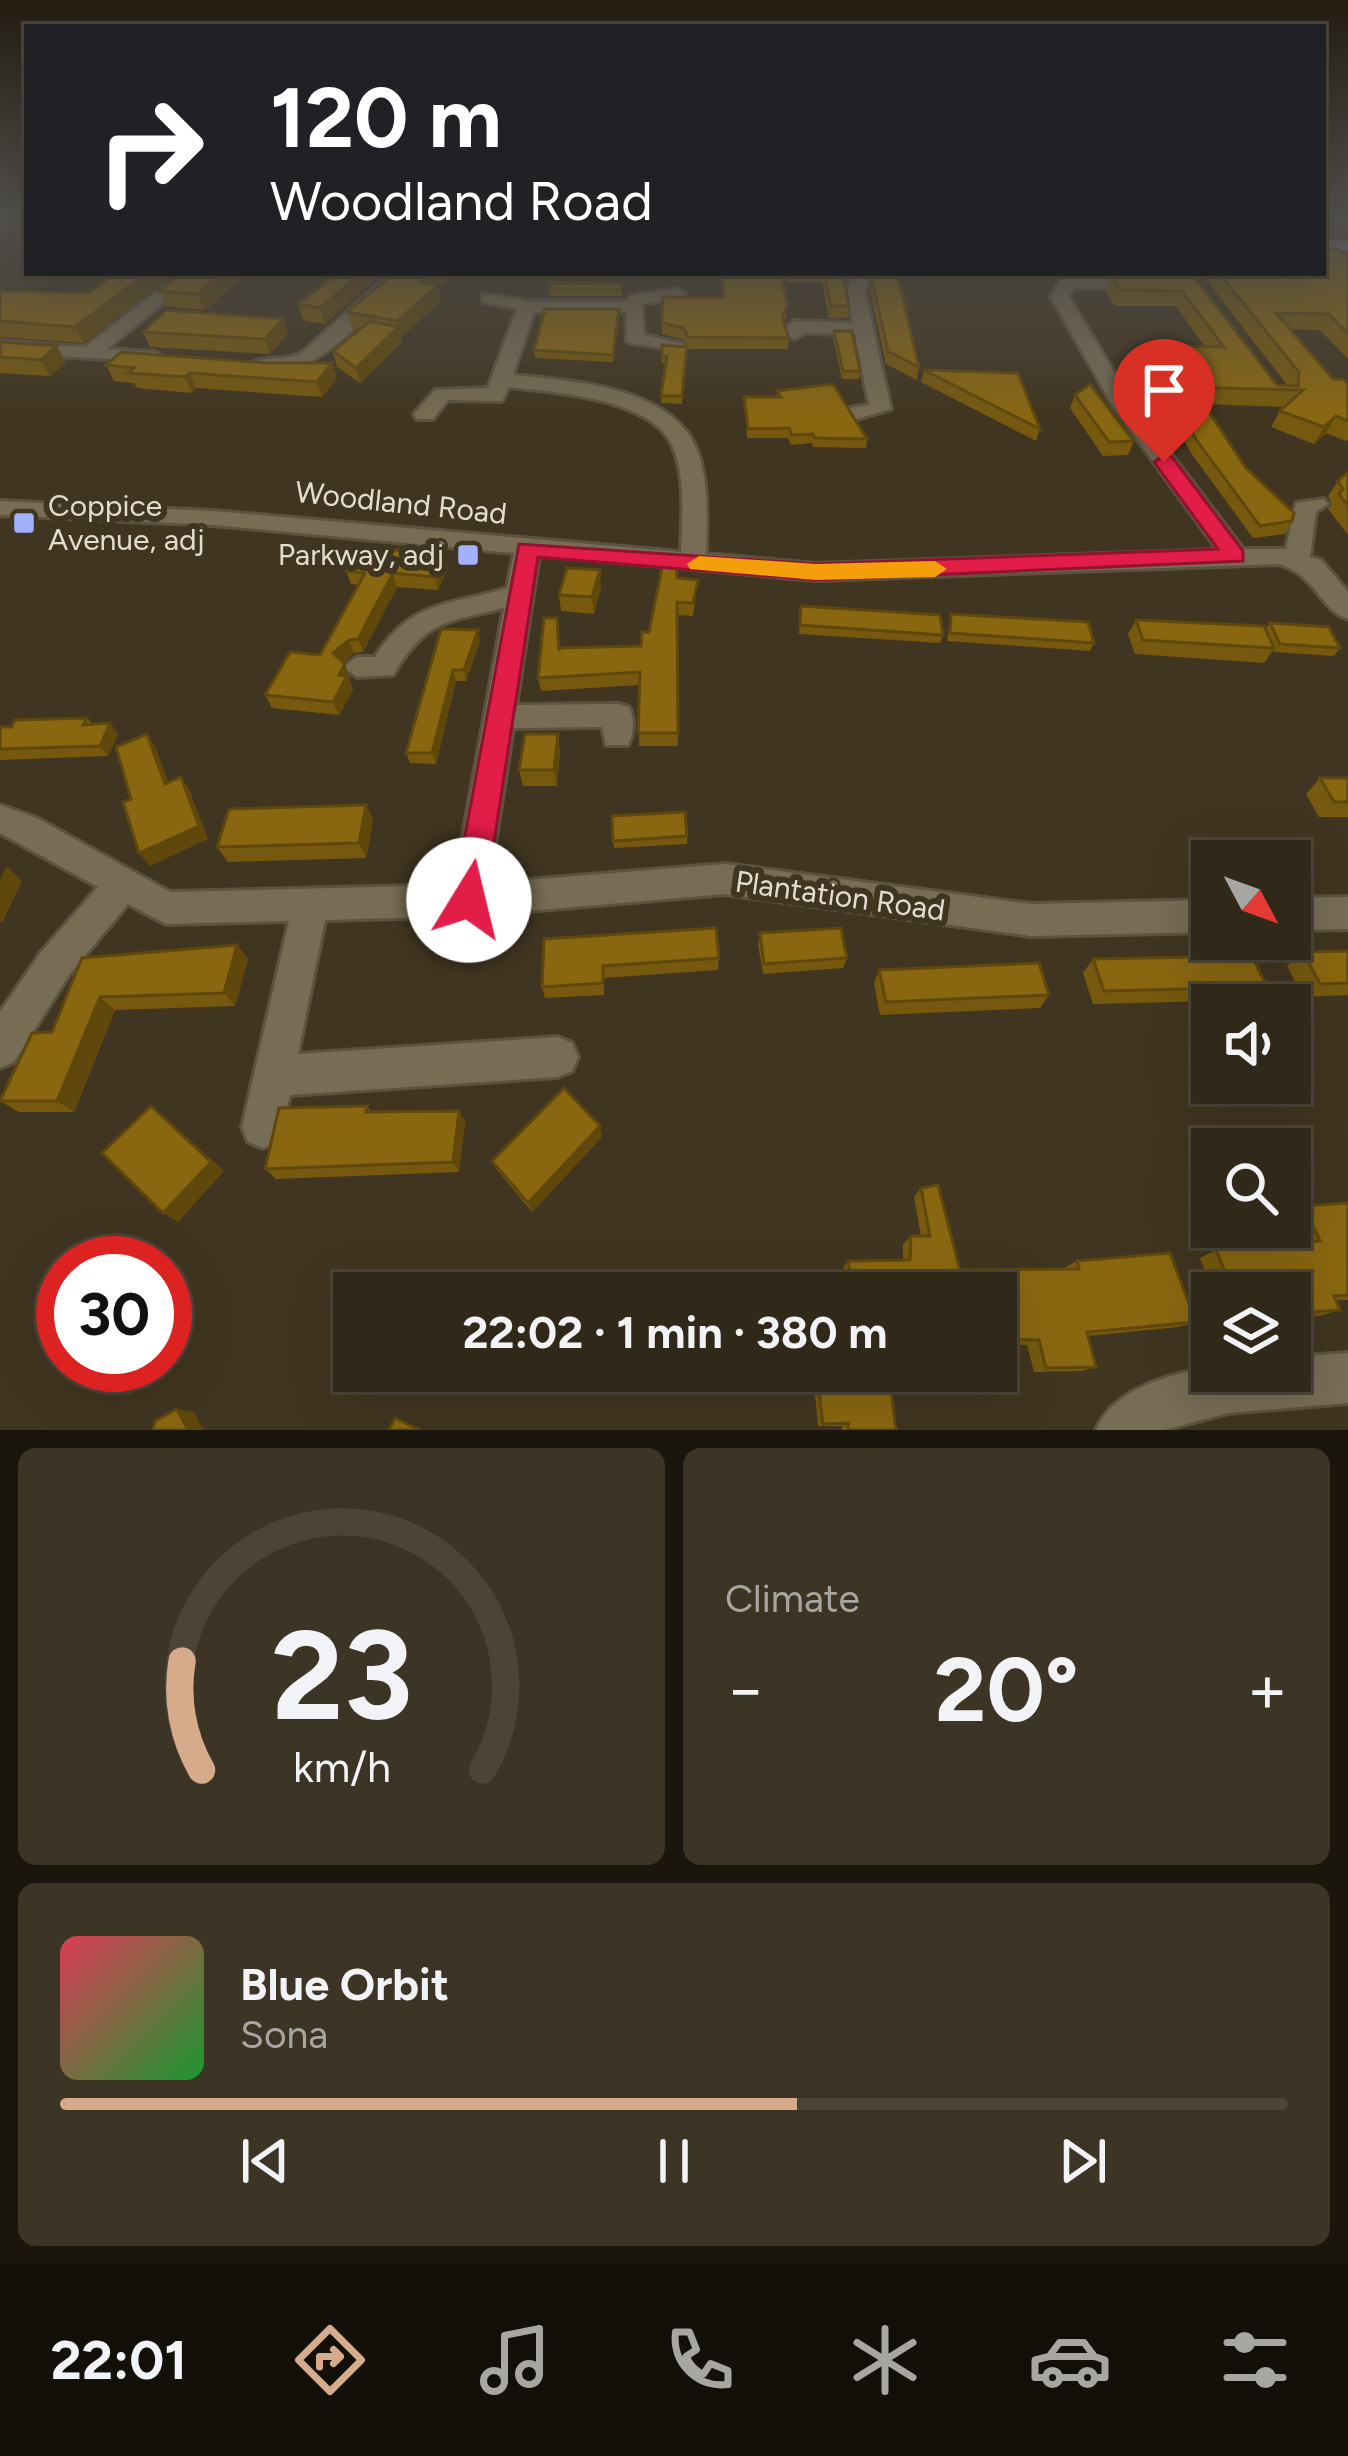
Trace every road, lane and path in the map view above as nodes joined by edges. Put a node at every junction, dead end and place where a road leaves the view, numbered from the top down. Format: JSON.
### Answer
{"nodes":[{"id":1,"x":173,"y":287,"type":"edge"},
{"id":2,"x":384,"y":287,"type":"edge"},
{"id":3,"x":857,"y":287,"type":"edge"},
{"id":4,"x":1065,"y":287,"type":"edge"},
{"id":5,"x":676,"y":294,"type":"edge"},
{"id":6,"x":489,"y":298,"type":"dead end"},
{"id":7,"x":636,"y":300,"type":"junction"},
{"id":8,"x":527,"y":306,"type":"junction"},
{"id":9,"x":794,"y":327,"type":"dead end"},
{"id":10,"x":863,"y":329,"type":"junction"},
{"id":11,"x":0,"y":347,"type":"edge"},
{"id":12,"x":676,"y":348,"type":"edge"},
{"id":13,"x":89,"y":352,"type":"junction"},
{"id":14,"x":181,"y":360,"type":"edge"},
{"id":15,"x":227,"y":364,"type":"edge"},
{"id":16,"x":497,"y":391,"type":"junction"},
{"id":17,"x":880,"y":410,"type":"dead end"},
{"id":18,"x":425,"y":414,"type":"dead end"},
{"id":19,"x":1316,"y":503,"type":"dead end"},
{"id":20,"x":0,"y":508,"type":"edge"},
{"id":21,"x":527,"y":549,"type":"junction"},
{"id":22,"x":1235,"y":556,"type":"junction"},
{"id":23,"x":1297,"y":560,"type":"junction"},
{"id":24,"x":693,"y":563,"type":"junction"},
{"id":25,"x":519,"y":594,"type":"junction"},
{"id":26,"x":1348,"y":610,"type":"edge"},
{"id":27,"x":357,"y":667,"type":"dead end"},
{"id":28,"x":618,"y":714,"type":"dead end"},
{"id":29,"x":498,"y":717,"type":"junction"},
{"id":30,"x":0,"y":819,"type":"edge"},
{"id":31,"x":122,"y":887,"type":"junction"},
{"id":32,"x":469,"y":900,"type":"junction"},
{"id":33,"x":310,"y":907,"type":"junction"},
{"id":34,"x":1348,"y":913,"type":"edge"},
{"id":35,"x":1311,"y":914,"type":"edge"},
{"id":36,"x":1191,"y":916,"type":"edge"},
{"id":37,"x":0,"y":1048,"type":"edge"},
{"id":38,"x":558,"y":1057,"type":"dead end"},
{"id":39,"x":275,"y":1076,"type":"junction"},
{"id":40,"x":263,"y":1127,"type":"dead end"},
{"id":41,"x":1348,"y":1378,"type":"edge"},
{"id":42,"x":1121,"y":1430,"type":"edge"}],
"edges":[{"from":1,"to":13,"type":"street"},
{"from":2,"to":15,"type":"street"},
{"from":3,"to":10,"type":"street"},
{"from":4,"to":22,"type":"street"},
{"from":5,"to":7,"type":"street"},
{"from":6,"to":8,"type":"street"},
{"from":7,"to":8,"type":"street"},
{"from":7,"to":12,"type":"street"},
{"from":8,"to":16,"type":"street"},
{"from":9,"to":10,"type":"street"},
{"from":10,"to":17,"type":"street"},
{"from":11,"to":13,"type":"street"},
{"from":13,"to":14,"type":"street"},
{"from":16,"to":18,"type":"street"},
{"from":16,"to":24,"type":"street"},
{"from":19,"to":23,"type":"street"},
{"from":20,"to":21,"type":"street","name":"Woodland Road"},
{"from":21,"to":24,"type":"street","name":"Woodland Road"},
{"from":21,"to":25,"type":"street"},
{"from":22,"to":23,"type":"street","name":"Woodland Road"},
{"from":22,"to":24,"type":"street","name":"Woodland Road"},
{"from":23,"to":26,"type":"street"},
{"from":25,"to":27,"type":"street"},
{"from":25,"to":29,"type":"street"},
{"from":28,"to":29,"type":"street"},
{"from":29,"to":32,"type":"street"},
{"from":30,"to":31,"type":"street","name":"Plantation Road"},
{"from":31,"to":33,"type":"street","name":"Plantation Road"},
{"from":31,"to":37,"type":"street"},
{"from":32,"to":33,"type":"street","name":"Plantation Road"},
{"from":32,"to":36,"type":"street","name":"Plantation Road"},
{"from":33,"to":39,"type":"street"},
{"from":34,"to":35,"type":"street"},
{"from":38,"to":39,"type":"street"},
{"from":39,"to":40,"type":"street"},
{"from":41,"to":42,"type":"street"}]}
